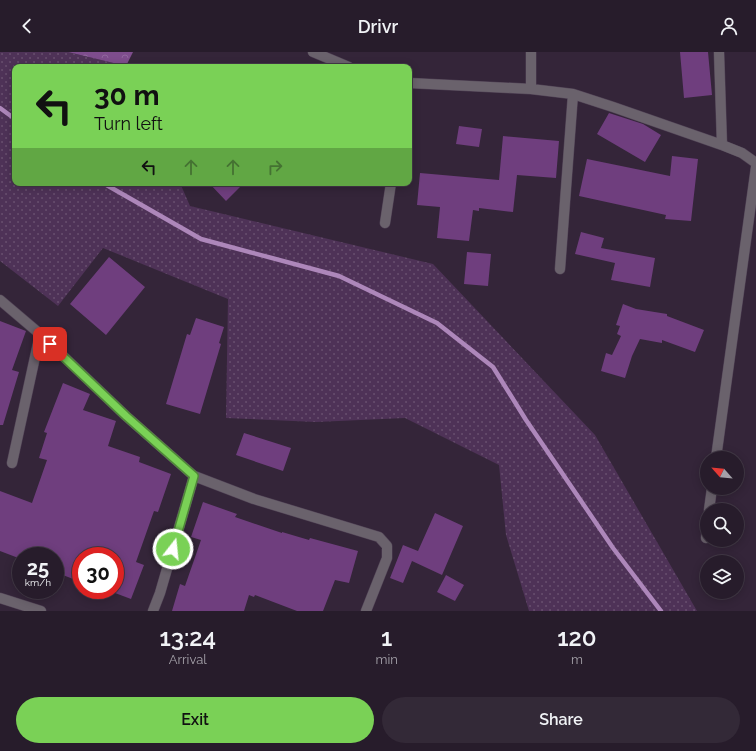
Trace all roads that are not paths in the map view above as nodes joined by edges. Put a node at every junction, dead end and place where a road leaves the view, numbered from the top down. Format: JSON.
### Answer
{"nodes":[{"id":1,"x":313,"y":52,"type":"edge"},
{"id":2,"x":531,"y":52,"type":"edge"},
{"id":3,"x":719,"y":52,"type":"edge"},
{"id":4,"x":342,"y":64,"type":"edge"},
{"id":5,"x":412,"y":83,"type":"edge"},
{"id":6,"x":530,"y":89,"type":"junction"},
{"id":7,"x":573,"y":94,"type":"junction"},
{"id":8,"x":722,"y":145,"type":"junction"},
{"id":9,"x":756,"y":163,"type":"edge"},
{"id":10,"x":756,"y":167,"type":"edge"},
{"id":11,"x":391,"y":186,"type":"edge"},
{"id":12,"x":385,"y":222,"type":"dead end"},
{"id":13,"x":560,"y":269,"type":"dead end"},
{"id":14,"x":0,"y":300,"type":"edge"},
{"id":15,"x":40,"y":334,"type":"junction"},
{"id":16,"x":717,"y":451,"type":"edge"},
{"id":17,"x":12,"y":463,"type":"dead end"},
{"id":18,"x":194,"y":476,"type":"junction"},
{"id":19,"x":0,"y":598,"type":"edge"},
{"id":20,"x":41,"y":611,"type":"edge"},
{"id":21,"x":153,"y":611,"type":"edge"},
{"id":22,"x":366,"y":611,"type":"edge"}],
"edges":[{"from":1,"to":4,"type":"street"},
{"from":2,"to":6,"type":"street"},
{"from":3,"to":8,"type":"street"},
{"from":5,"to":6,"type":"street"},
{"from":6,"to":7,"type":"street"},
{"from":7,"to":8,"type":"street"},
{"from":7,"to":13,"type":"street"},
{"from":8,"to":9,"type":"street"},
{"from":10,"to":16,"type":"street"},
{"from":11,"to":12,"type":"street"},
{"from":14,"to":15,"type":"street"},
{"from":15,"to":17,"type":"street"},
{"from":15,"to":18,"type":"street"},
{"from":18,"to":21,"type":"street"},
{"from":18,"to":22,"type":"street"},
{"from":19,"to":20,"type":"street"}]}
